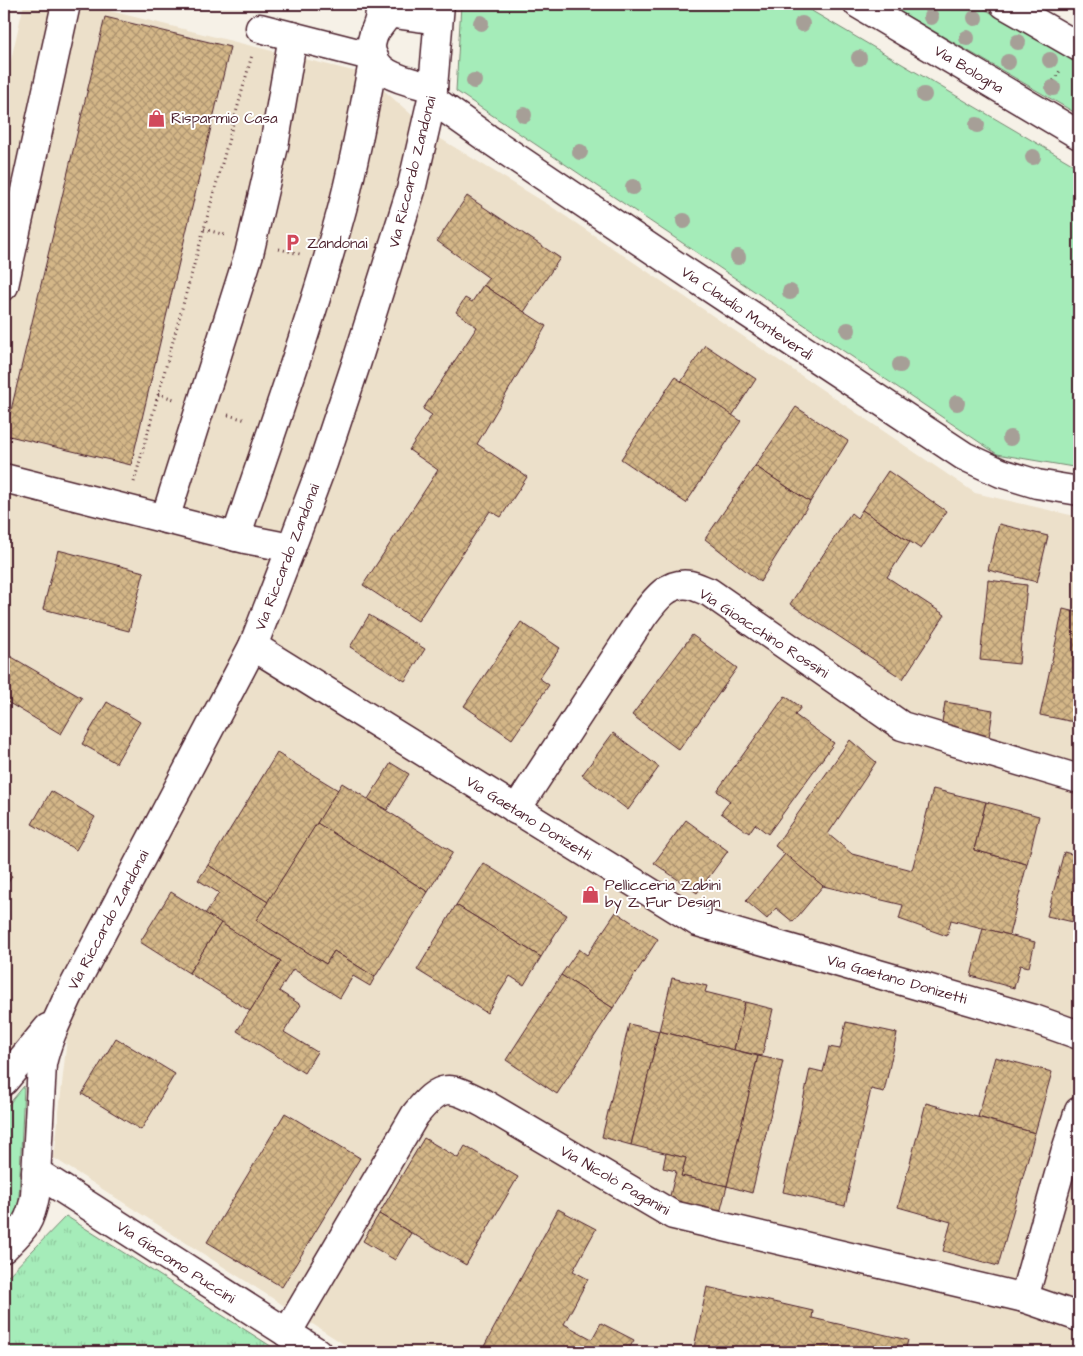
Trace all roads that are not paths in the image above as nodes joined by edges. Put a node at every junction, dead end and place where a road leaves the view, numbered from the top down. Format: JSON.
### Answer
{"nodes":[{"id":1,"x":66,"y":4,"type":"edge"},
{"id":2,"x":380,"y":4,"type":"edge"},
{"id":3,"x":858,"y":4,"type":"edge"},
{"id":4,"x":1004,"y":4,"type":"edge"},
{"id":5,"x":438,"y":9,"type":"edge"},
{"id":6,"x":260,"y":28,"type":"road end"},
{"id":7,"x":294,"y":36,"type":"junction"},
{"id":8,"x":374,"y":45,"type":"junction"},
{"id":9,"x":1077,"y":46,"type":"edge"},
{"id":10,"x":433,"y":94,"type":"junction"},
{"id":11,"x":1079,"y":135,"type":"edge"},
{"id":12,"x":4,"y":286,"type":"edge"},
{"id":13,"x":4,"y":478,"type":"edge"},
{"id":14,"x":1079,"y":491,"type":"edge"},
{"id":15,"x":164,"y":518,"type":"junction"},
{"id":16,"x":236,"y":537,"type":"junction"},
{"id":17,"x":291,"y":548,"type":"junction"},
{"id":18,"x":253,"y":646,"type":"junction"},
{"id":19,"x":1079,"y":779,"type":"edge"},
{"id":20,"x":516,"y":810,"type":"junction"},
{"id":21,"x":68,"y":997,"type":"junction"},
{"id":22,"x":1079,"y":1035,"type":"edge"},
{"id":23,"x":4,"y":1081,"type":"edge"},
{"id":24,"x":1079,"y":1111,"type":"edge"},
{"id":25,"x":36,"y":1172,"type":"junction"},
{"id":26,"x":4,"y":1248,"type":"edge"},
{"id":27,"x":1024,"y":1298,"type":"junction"},
{"id":28,"x":1079,"y":1317,"type":"edge"},
{"id":29,"x":287,"y":1333,"type":"junction"},
{"id":30,"x":317,"y":1352,"type":"edge"}],
"edges":[{"from":1,"to":12,"type":"street"},
{"from":2,"to":8,"type":"street"},
{"from":3,"to":11,"type":"street","name":"Via Bologna"},
{"from":4,"to":9,"type":"street"},
{"from":5,"to":8,"type":"street","name":"Via Riccardo Zandonai"},
{"from":5,"to":10,"type":"street","name":"Via Riccardo Zandonai"},
{"from":6,"to":7,"type":"street"},
{"from":7,"to":8,"type":"street"},
{"from":7,"to":15,"type":"street"},
{"from":8,"to":10,"type":"street","name":"Via Riccardo Zandonai"},
{"from":8,"to":16,"type":"street"},
{"from":10,"to":14,"type":"street","name":"Via Claudio Monteverdi"},
{"from":10,"to":17,"type":"street","name":"Via Riccardo Zandonai"},
{"from":13,"to":15,"type":"street"},
{"from":15,"to":16,"type":"street"},
{"from":16,"to":17,"type":"street"},
{"from":17,"to":18,"type":"street","name":"Via Riccardo Zandonai"},
{"from":18,"to":20,"type":"street","name":"Via Gaetano Donizetti"},
{"from":18,"to":21,"type":"street","name":"Via Riccardo Zandonai"},
{"from":19,"to":20,"type":"street","name":"Via Gioacchino Rossini"},
{"from":20,"to":22,"type":"street","name":"Via Gaetano Donizetti"},
{"from":21,"to":23,"type":"street","name":"Via Riccardo Zandonai"},
{"from":21,"to":25,"type":"street","name":"Via Riccardo Zandonai"},
{"from":24,"to":27,"type":"street"},
{"from":25,"to":26,"type":"street","name":"Via Riccardo Zandonai"},
{"from":25,"to":29,"type":"street","name":"Via Giacomo Puccini"},
{"from":27,"to":28,"type":"street","name":"Via Nicolò Paganini"},
{"from":27,"to":29,"type":"street","name":"Via Nicolò Paganini"},
{"from":29,"to":30,"type":"street","name":"Via Giacomo Puccini"}]}
